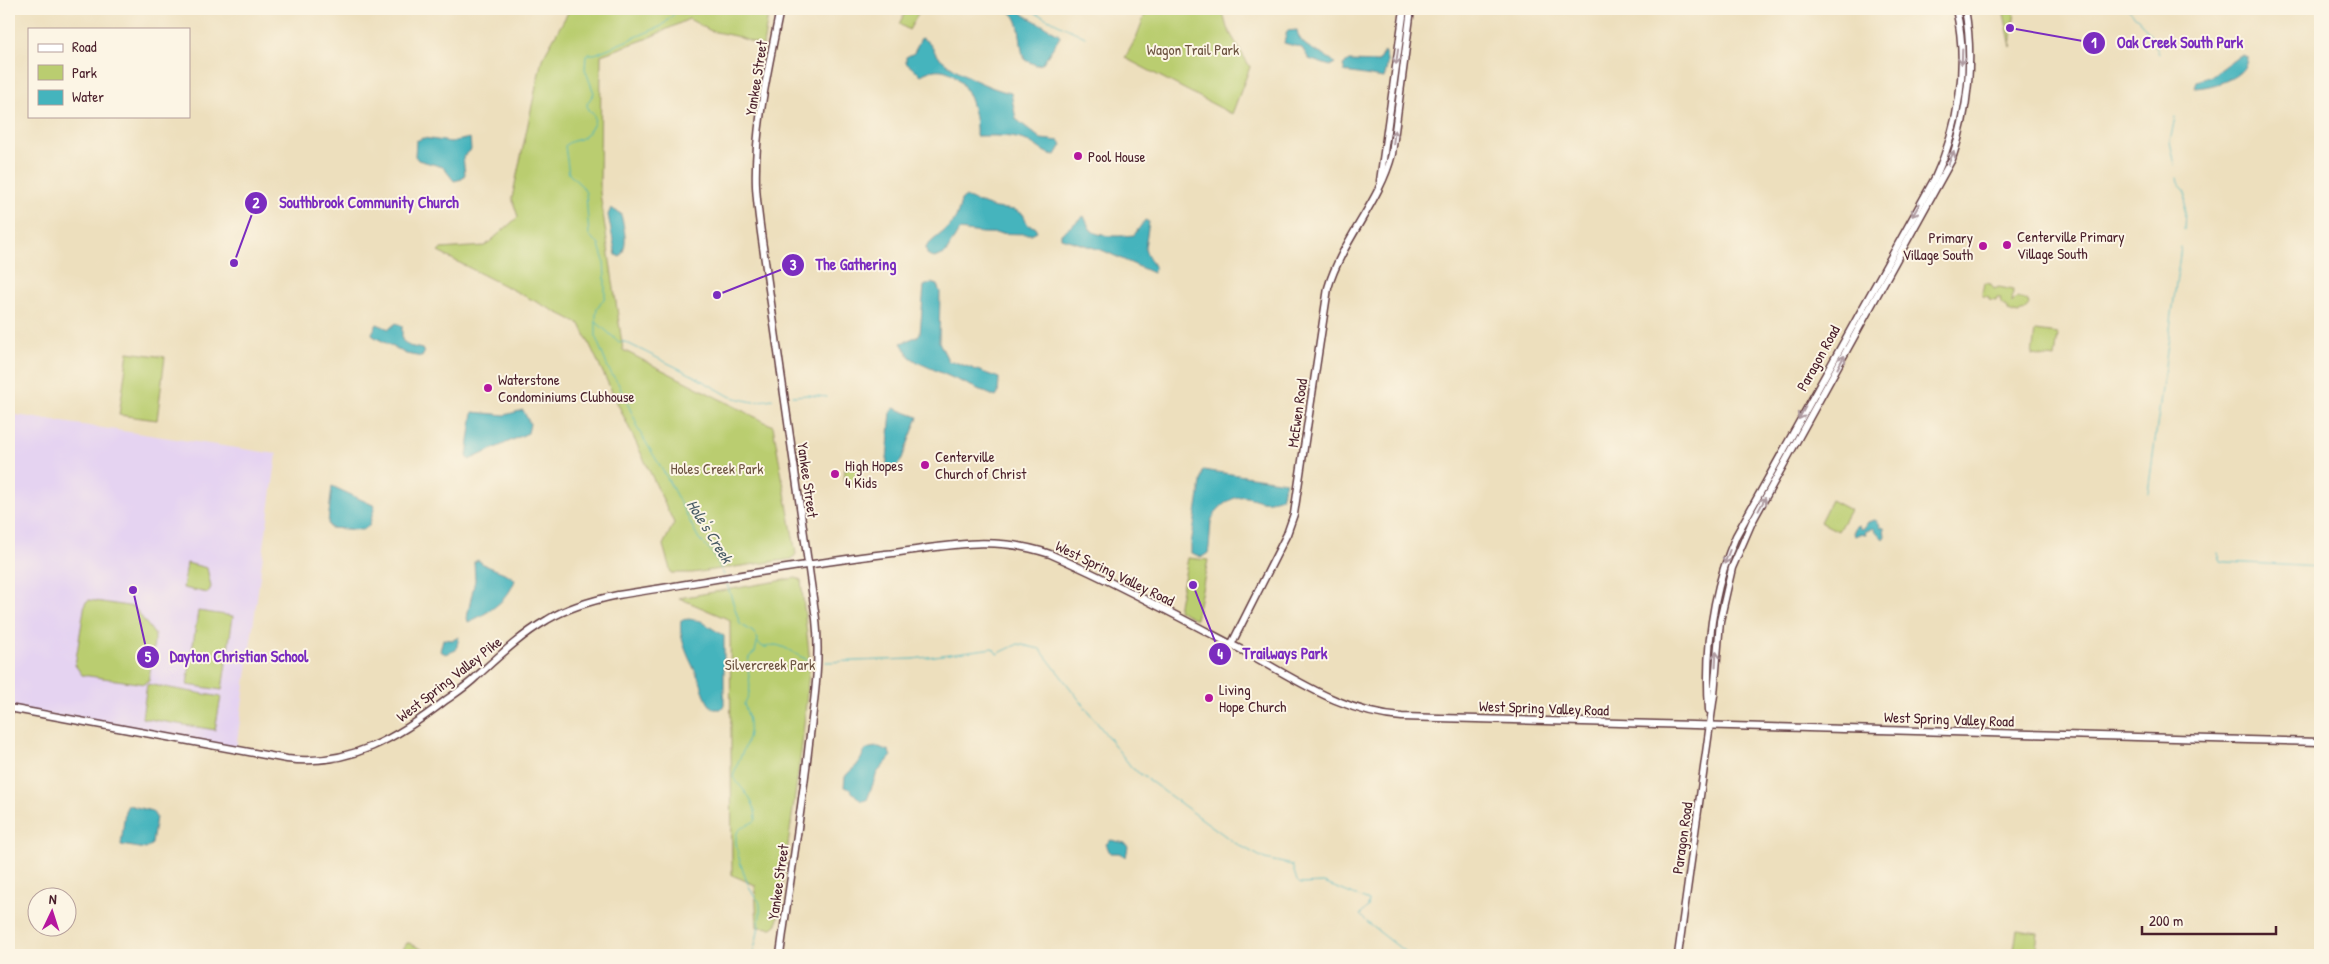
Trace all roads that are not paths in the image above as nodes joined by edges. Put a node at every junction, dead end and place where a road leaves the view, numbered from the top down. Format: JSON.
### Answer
{"nodes":[{"id":1,"x":780,"y":9,"type":"edge"},
{"id":2,"x":1404,"y":9,"type":"edge"},
{"id":3,"x":1411,"y":9,"type":"edge"},
{"id":4,"x":1956,"y":9,"type":"edge"},
{"id":5,"x":1965,"y":9,"type":"edge"},
{"id":6,"x":1380,"y":183,"type":"junction"},
{"id":7,"x":808,"y":565,"type":"junction"},
{"id":8,"x":1231,"y":645,"type":"junction"},
{"id":9,"x":9,"y":708,"type":"edge"},
{"id":10,"x":1710,"y":724,"type":"junction"},
{"id":11,"x":2320,"y":742,"type":"edge"},
{"id":12,"x":780,"y":955,"type":"edge"},
{"id":13,"x":1678,"y":955,"type":"edge"}],
"edges":[{"from":1,"to":7,"type":"street","name":"Yankee Street"},
{"from":2,"to":6,"type":"street","name":"McEwen Road","one_way":true},
{"from":6,"to":3,"type":"street","name":"McEwen Road","one_way":true},
{"from":4,"to":10,"type":"street","name":"Paragon Road","one_way":true},
{"from":10,"to":5,"type":"street","name":"Paragon Road","one_way":true},
{"from":6,"to":8,"type":"street","name":"McEwen Road"},
{"from":7,"to":8,"type":"street","name":"West Spring Valley Road"},
{"from":7,"to":9,"type":"street","name":"West Spring Valley Pike"},
{"from":7,"to":12,"type":"street","name":"Yankee Street"},
{"from":8,"to":10,"type":"street","name":"West Spring Valley Road"},
{"from":10,"to":11,"type":"street","name":"West Spring Valley Road"},
{"from":10,"to":13,"type":"street","name":"Paragon Road"}]}
